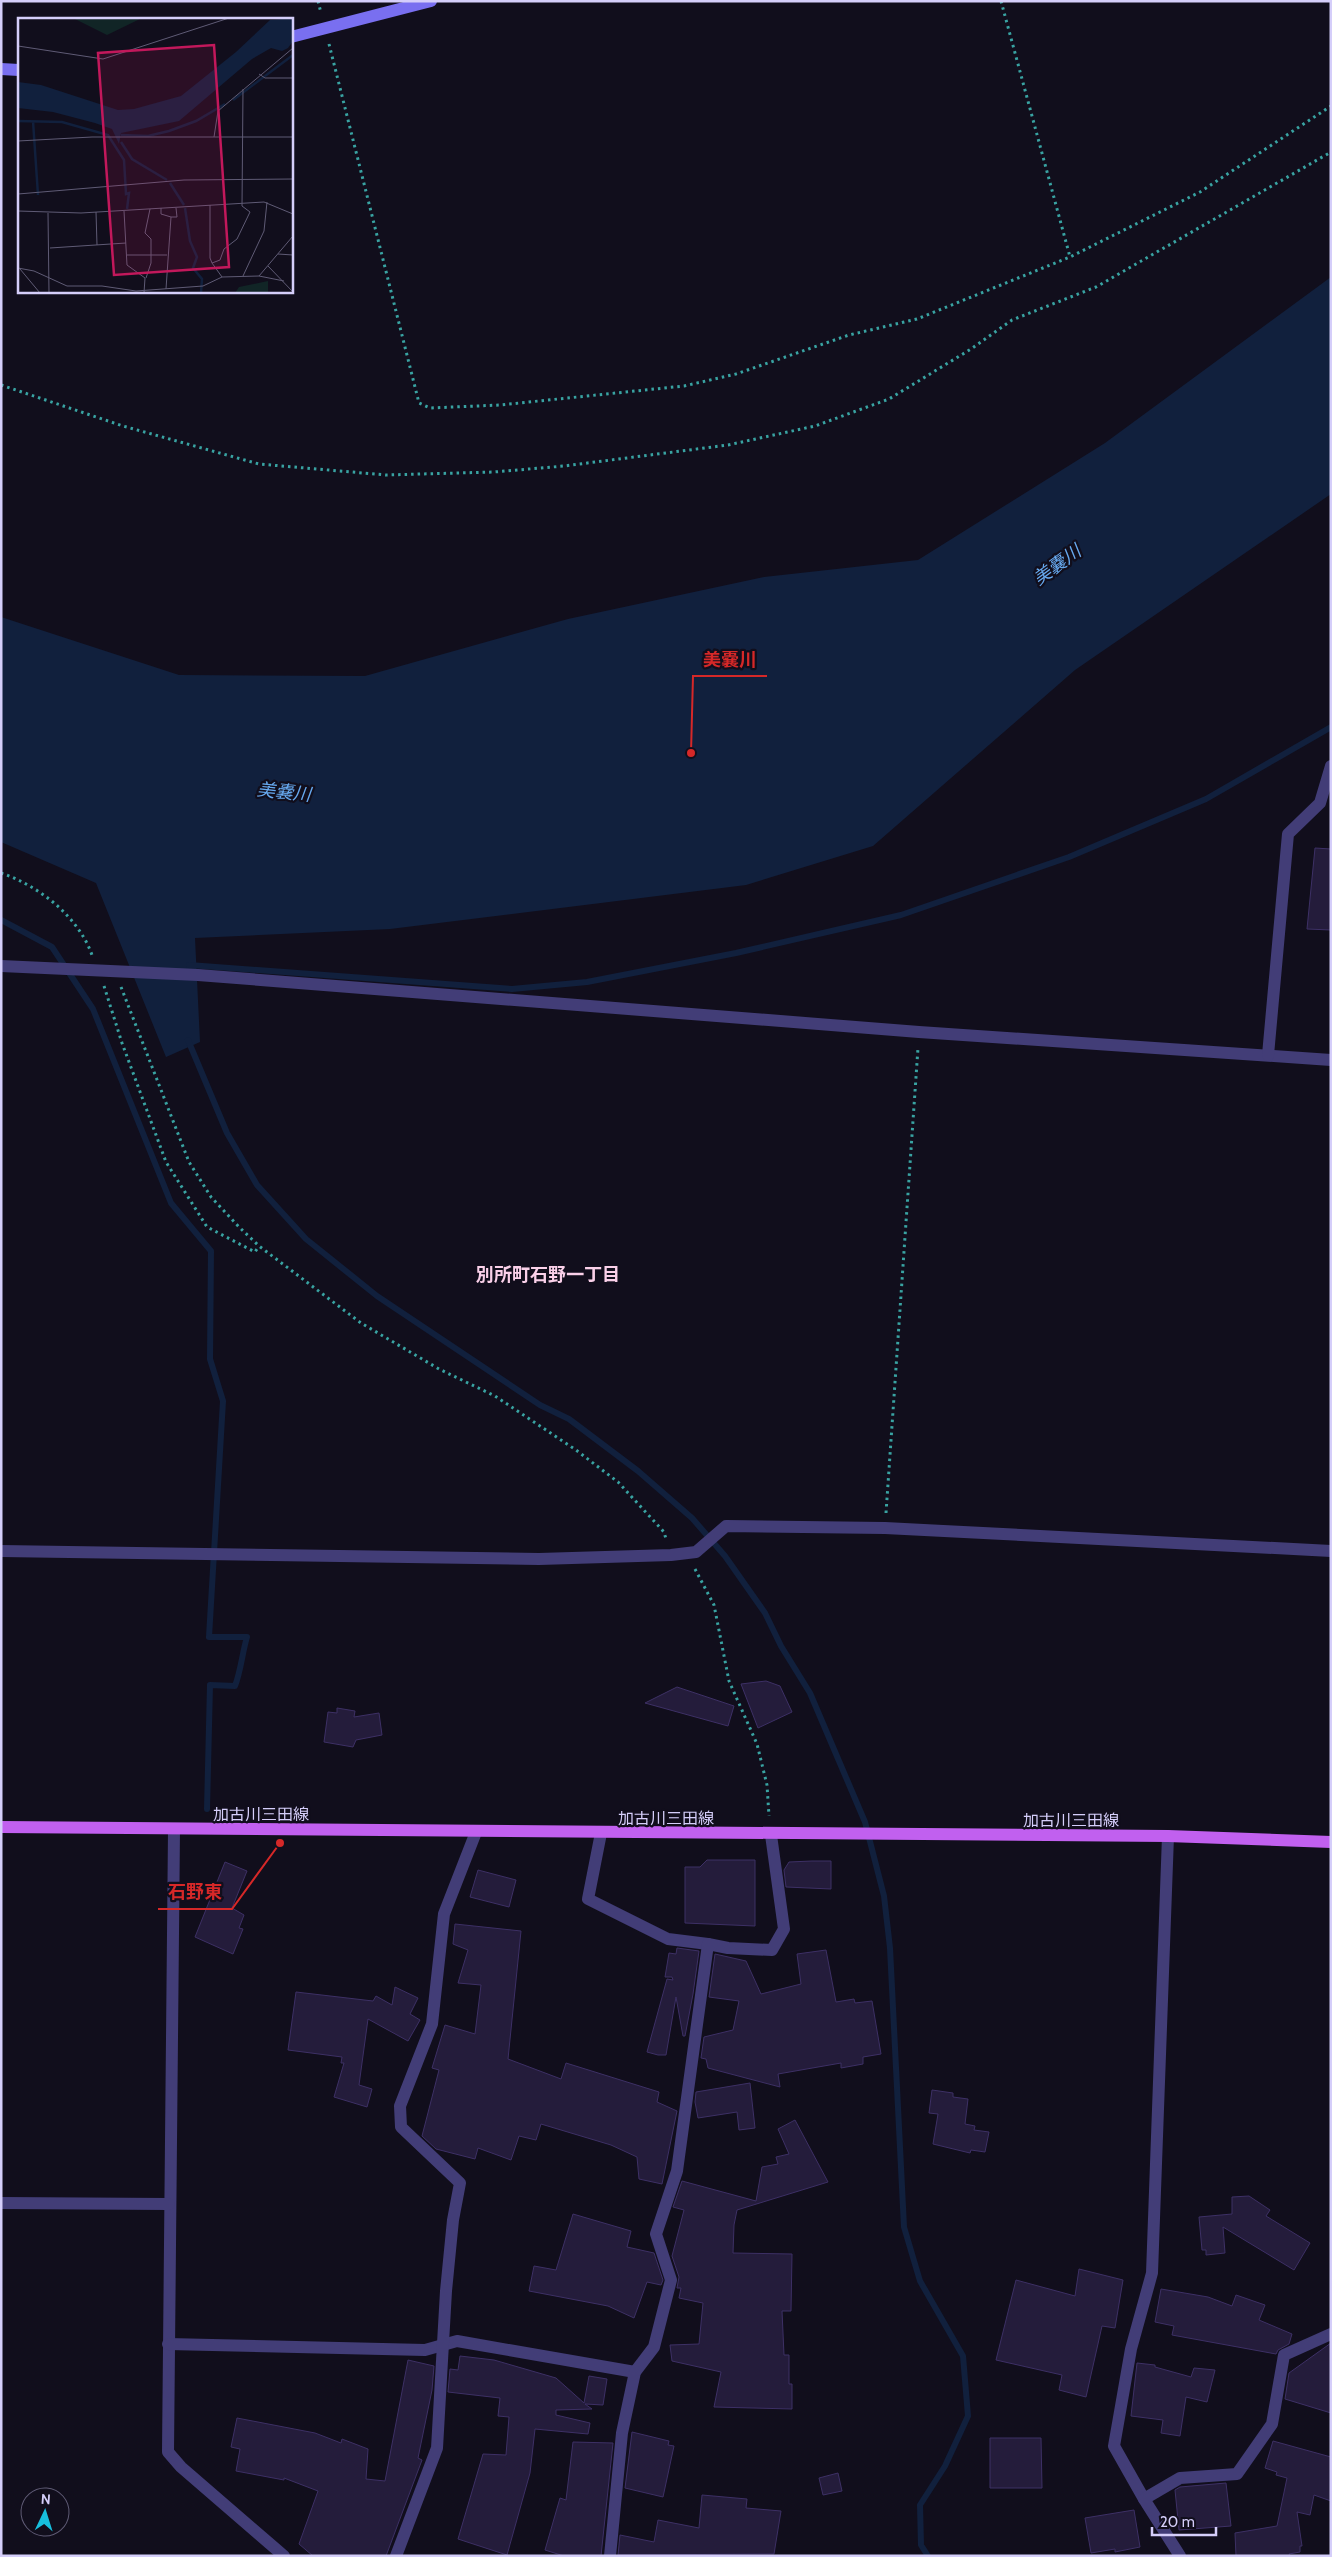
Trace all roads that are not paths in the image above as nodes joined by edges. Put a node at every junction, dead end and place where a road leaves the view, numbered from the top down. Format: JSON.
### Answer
{"nodes":[{"id":1,"x":431,"y":1,"type":"edge"},
{"id":2,"x":292,"y":38,"type":"edge"},
{"id":3,"x":1,"y":69,"type":"edge"},
{"id":4,"x":18,"y":70,"type":"edge"},
{"id":5,"x":1331,"y":766,"type":"edge"},
{"id":6,"x":1,"y":966,"type":"edge"},
{"id":7,"x":1268,"y":1055,"type":"junction"},
{"id":8,"x":1331,"y":1060,"type":"edge"},
{"id":9,"x":1,"y":1551,"type":"edge"},
{"id":10,"x":1331,"y":1551,"type":"edge"},
{"id":11,"x":1,"y":1827,"type":"edge"},
{"id":12,"x":174,"y":1830,"type":"junction"},
{"id":13,"x":476,"y":1832,"type":"junction"},
{"id":14,"x":601,"y":1833,"type":"junction"},
{"id":15,"x":771,"y":1835,"type":"junction"},
{"id":16,"x":1168,"y":1836,"type":"junction"},
{"id":17,"x":1331,"y":1842,"type":"edge"},
{"id":18,"x":708,"y":1944,"type":"junction"},
{"id":19,"x":1,"y":2203,"type":"edge"},
{"id":20,"x":169,"y":2204,"type":"junction"},
{"id":21,"x":1331,"y":2334,"type":"edge"},
{"id":22,"x":168,"y":2344,"type":"junction"},
{"id":23,"x":442,"y":2346,"type":"junction"},
{"id":24,"x":635,"y":2372,"type":"junction"},
{"id":25,"x":1144,"y":2499,"type":"junction"},
{"id":26,"x":284,"y":2556,"type":"edge"},
{"id":27,"x":396,"y":2556,"type":"edge"},
{"id":28,"x":610,"y":2556,"type":"edge"},
{"id":29,"x":1180,"y":2556,"type":"edge"}],
"edges":[{"from":1,"to":2,"type":"main road"},
{"from":3,"to":4,"type":"main road"},
{"from":5,"to":7,"type":"street"},
{"from":6,"to":7,"type":"street"},
{"from":7,"to":8,"type":"street"},
{"from":9,"to":10,"type":"street"},
{"from":11,"to":12,"type":"main road","name":"加古川三田線"},
{"from":12,"to":13,"type":"main road","name":"加古川三田線"},
{"from":12,"to":20,"type":"street"},
{"from":13,"to":14,"type":"main road","name":"加古川三田線"},
{"from":13,"to":23,"type":"street"},
{"from":14,"to":15,"type":"main road","name":"加古川三田線"},
{"from":14,"to":18,"type":"street"},
{"from":15,"to":16,"type":"main road","name":"加古川三田線"},
{"from":15,"to":18,"type":"street"},
{"from":16,"to":17,"type":"main road","name":"加古川三田線"},
{"from":16,"to":25,"type":"street"},
{"from":18,"to":24,"type":"street"},
{"from":19,"to":20,"type":"street"},
{"from":20,"to":22,"type":"street"},
{"from":21,"to":25,"type":"street"},
{"from":22,"to":23,"type":"street"},
{"from":22,"to":26,"type":"street"},
{"from":23,"to":24,"type":"street"},
{"from":23,"to":27,"type":"street"},
{"from":24,"to":28,"type":"street"},
{"from":25,"to":29,"type":"street"}]}
